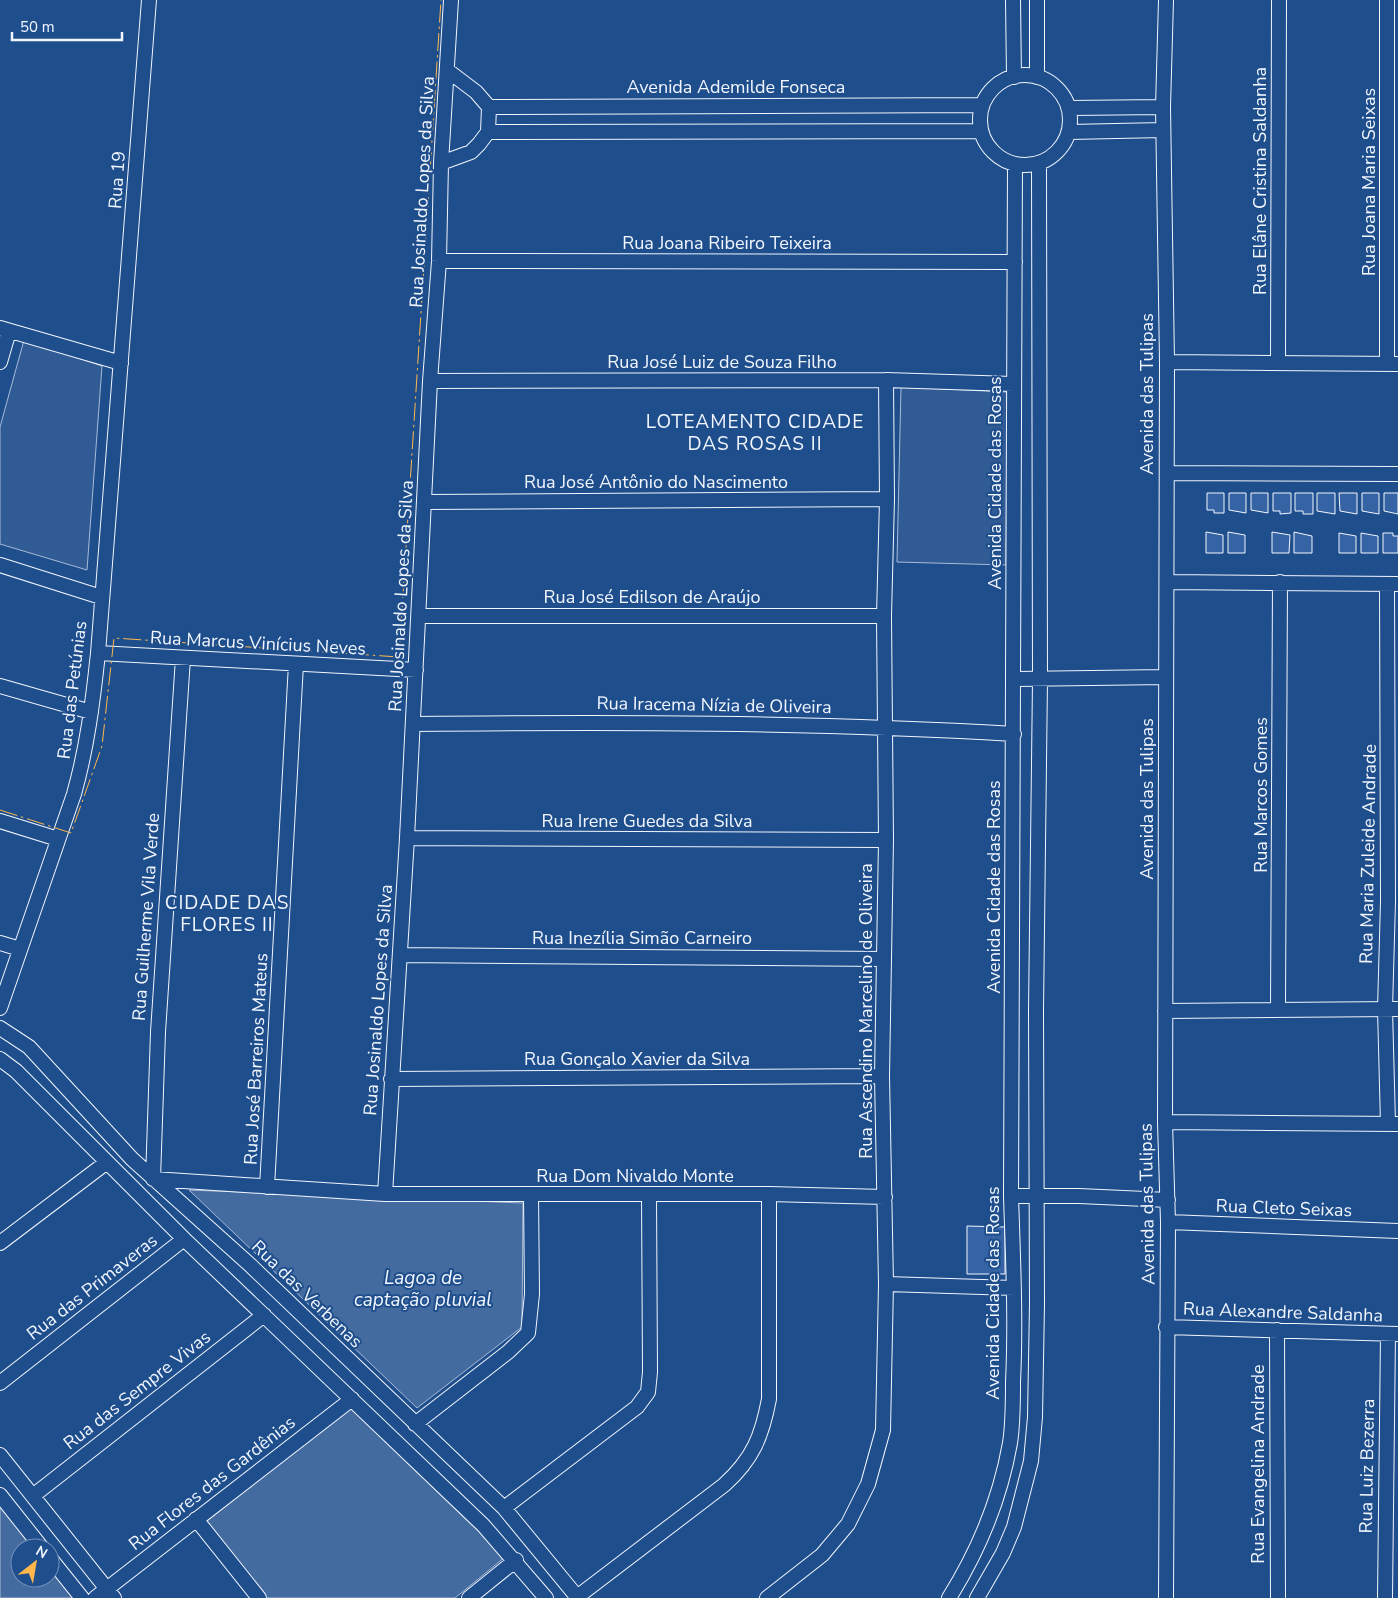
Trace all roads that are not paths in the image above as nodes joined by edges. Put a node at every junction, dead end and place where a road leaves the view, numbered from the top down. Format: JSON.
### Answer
{"nodes":[{"id":1,"x":149,"y":0,"type":"edge"},
{"id":2,"x":451,"y":0,"type":"edge"},
{"id":3,"x":1013,"y":0,"type":"edge"},
{"id":4,"x":1037,"y":0,"type":"edge"},
{"id":5,"x":1166,"y":0,"type":"edge"},
{"id":6,"x":1280,"y":0,"type":"edge"},
{"id":7,"x":1387,"y":0,"type":"edge"},
{"id":8,"x":447,"y":70,"type":"junction"},
{"id":9,"x":1014,"y":76,"type":"junction"},
{"id":10,"x":1037,"y":77,"type":"junction"},
{"id":11,"x":982,"y":105,"type":"junction"},
{"id":12,"x":489,"y":107,"type":"junction"},
{"id":13,"x":1163,"y":107,"type":"junction"},
{"id":14,"x":1069,"y":108,"type":"junction"},
{"id":15,"x":1163,"y":130,"type":"junction"},
{"id":16,"x":981,"y":131,"type":"junction"},
{"id":17,"x":488,"y":132,"type":"junction"},
{"id":18,"x":1069,"y":132,"type":"junction"},
{"id":19,"x":1393,"y":143,"type":"edge"},
{"id":20,"x":441,"y":163,"type":"junction"},
{"id":21,"x":1039,"y":163,"type":"junction"},
{"id":22,"x":1015,"y":164,"type":"junction"},
{"id":23,"x":1392,"y":251,"type":"edge"},
{"id":24,"x":439,"y":261,"type":"junction"},
{"id":25,"x":1015,"y":262,"type":"junction"},
{"id":26,"x":5,"y":329,"type":"edge"},
{"id":27,"x":0,"y":362,"type":"edge"},
{"id":28,"x":1167,"y":362,"type":"junction"},
{"id":29,"x":1278,"y":362,"type":"junction"},
{"id":30,"x":121,"y":363,"type":"junction"},
{"id":31,"x":1392,"y":364,"type":"edge"},
{"id":32,"x":886,"y":380,"type":"junction"},
{"id":33,"x":430,"y":382,"type":"junction"},
{"id":34,"x":1013,"y":384,"type":"junction"},
{"id":35,"x":1167,"y":474,"type":"junction"},
{"id":36,"x":1398,"y":474,"type":"edge"},
{"id":37,"x":887,"y":499,"type":"junction"},
{"id":38,"x":425,"y":502,"type":"junction"},
{"id":39,"x":0,"y":565,"type":"edge"},
{"id":40,"x":1167,"y":582,"type":"junction"},
{"id":41,"x":1280,"y":582,"type":"junction"},
{"id":42,"x":1393,"y":584,"type":"edge"},
{"id":43,"x":101,"y":597,"type":"junction"},
{"id":44,"x":419,"y":616,"type":"junction"},
{"id":45,"x":884,"y":616,"type":"junction"},
{"id":46,"x":98,"y":653,"type":"junction"},
{"id":47,"x":182,"y":658,"type":"junction"},
{"id":48,"x":296,"y":664,"type":"junction"},
{"id":49,"x":416,"y":670,"type":"junction"},
{"id":50,"x":1166,"y":676,"type":"junction"},
{"id":51,"x":1013,"y":679,"type":"junction"},
{"id":52,"x":1040,"y":680,"type":"junction"},
{"id":53,"x":0,"y":686,"type":"edge"},
{"id":54,"x":91,"y":712,"type":"junction"},
{"id":55,"x":413,"y":724,"type":"junction"},
{"id":56,"x":886,"y":726,"type":"junction"},
{"id":57,"x":1014,"y":734,"type":"junction"},
{"id":58,"x":1393,"y":791,"type":"edge"},
{"id":59,"x":0,"y":821,"type":"edge"},
{"id":60,"x":407,"y":838,"type":"junction"},
{"id":61,"x":58,"y":839,"type":"junction"},
{"id":62,"x":886,"y":840,"type":"junction"},
{"id":63,"x":1393,"y":901,"type":"edge"},
{"id":64,"x":0,"y":943,"type":"edge"},
{"id":65,"x":20,"y":949,"type":"junction"},
{"id":66,"x":400,"y":955,"type":"junction"},
{"id":67,"x":884,"y":959,"type":"junction"},
{"id":68,"x":0,"y":1008,"type":"edge"},
{"id":69,"x":1278,"y":1009,"type":"junction"},
{"id":70,"x":1391,"y":1009,"type":"edge"},
{"id":71,"x":1165,"y":1011,"type":"junction"},
{"id":72,"x":0,"y":1028,"type":"edge"},
{"id":73,"x":0,"y":1059,"type":"edge"},
{"id":74,"x":882,"y":1076,"type":"junction"},
{"id":75,"x":391,"y":1079,"type":"junction"},
{"id":76,"x":1165,"y":1122,"type":"junction"},
{"id":77,"x":1393,"y":1124,"type":"edge"},
{"id":78,"x":107,"y":1162,"type":"junction"},
{"id":79,"x":153,"y":1178,"type":"junction"},
{"id":80,"x":267,"y":1187,"type":"junction"},
{"id":81,"x":138,"y":1193,"type":"junction"},
{"id":82,"x":385,"y":1194,"type":"junction"},
{"id":83,"x":769,"y":1194,"type":"junction"},
{"id":84,"x":531,"y":1195,"type":"junction"},
{"id":85,"x":649,"y":1195,"type":"junction"},
{"id":86,"x":1011,"y":1196,"type":"junction"},
{"id":87,"x":1037,"y":1196,"type":"junction"},
{"id":88,"x":885,"y":1197,"type":"junction"},
{"id":89,"x":1168,"y":1200,"type":"junction"},
{"id":90,"x":1168,"y":1222,"type":"junction"},
{"id":91,"x":1398,"y":1231,"type":"edge"},
{"id":92,"x":184,"y":1239,"type":"junction"},
{"id":93,"x":0,"y":1243,"type":"edge"},
{"id":94,"x":886,"y":1284,"type":"junction"},
{"id":95,"x":1014,"y":1288,"type":"junction"},
{"id":96,"x":264,"y":1315,"type":"junction"},
{"id":97,"x":1166,"y":1326,"type":"junction"},
{"id":98,"x":1277,"y":1330,"type":"junction"},
{"id":99,"x":1393,"y":1334,"type":"edge"},
{"id":100,"x":0,"y":1383,"type":"edge"},
{"id":101,"x":352,"y":1399,"type":"junction"},
{"id":102,"x":415,"y":1424,"type":"junction"},
{"id":103,"x":0,"y":1455,"type":"edge"},
{"id":104,"x":0,"y":1495,"type":"edge"},
{"id":105,"x":34,"y":1495,"type":"junction"},
{"id":106,"x":504,"y":1508,"type":"junction"},
{"id":107,"x":196,"y":1519,"type":"junction"},
{"id":108,"x":1391,"y":1528,"type":"edge"},
{"id":109,"x":34,"y":1538,"type":"edge"},
{"id":110,"x":516,"y":1560,"type":"junction"},
{"id":111,"x":60,"y":1570,"type":"edge"},
{"id":112,"x":110,"y":1593,"type":"edge"},
{"id":113,"x":578,"y":1597,"type":"edge"},
{"id":114,"x":82,"y":1598,"type":"edge"},
{"id":115,"x":95,"y":1598,"type":"edge"},
{"id":116,"x":260,"y":1598,"type":"edge"},
{"id":117,"x":469,"y":1598,"type":"edge"},
{"id":118,"x":546,"y":1598,"type":"edge"},
{"id":119,"x":767,"y":1598,"type":"edge"},
{"id":120,"x":949,"y":1598,"type":"edge"},
{"id":121,"x":977,"y":1598,"type":"edge"},
{"id":122,"x":1166,"y":1598,"type":"edge"},
{"id":123,"x":1278,"y":1598,"type":"edge"},
{"id":124,"x":1385,"y":1598,"type":"edge"}],
"edges":[{"from":1,"to":30,"type":"street","name":"Rua 19"},
{"from":2,"to":8,"type":"street","name":"Rua Josinaldo Lopes da Silva"},
{"from":3,"to":9,"type":"street"},
{"from":4,"to":10,"type":"street"},
{"from":5,"to":13,"type":"street","name":"Avenida das Tulipas"},
{"from":6,"to":29,"type":"street","name":"Rua Elâne Cristina Saldanha"},
{"from":7,"to":19,"type":"street","name":"Rua Joana Maria Seixas"},
{"from":8,"to":12,"type":"street"},
{"from":8,"to":20,"type":"street","name":"Rua Josinaldo Lopes da Silva"},
{"from":9,"to":10,"type":"street"},
{"from":9,"to":11,"type":"street"},
{"from":10,"to":14,"type":"street"},
{"from":11,"to":12,"type":"street","name":"Avenida Ademilde Fonseca"},
{"from":11,"to":16,"type":"street"},
{"from":12,"to":17,"type":"street"},
{"from":13,"to":14,"type":"street"},
{"from":13,"to":15,"type":"street","name":"Avenida das Tulipas"},
{"from":14,"to":18,"type":"street"},
{"from":15,"to":18,"type":"street"},
{"from":15,"to":28,"type":"street","name":"Avenida das Tulipas"},
{"from":16,"to":17,"type":"street"},
{"from":16,"to":22,"type":"street"},
{"from":17,"to":20,"type":"street"},
{"from":18,"to":21,"type":"street"},
{"from":19,"to":23,"type":"street","name":"Rua Joana Maria Seixas"},
{"from":20,"to":24,"type":"street","name":"Rua Josinaldo Lopes da Silva"},
{"from":21,"to":22,"type":"street"},
{"from":21,"to":52,"type":"street"},
{"from":22,"to":25,"type":"street","name":"Avenida Cidade das Rosas"},
{"from":23,"to":31,"type":"street","name":"Rua Joana Maria Seixas"},
{"from":24,"to":25,"type":"street","name":"Rua Joana Ribeiro Teixeira"},
{"from":24,"to":33,"type":"street","name":"Rua Josinaldo Lopes da Silva"},
{"from":25,"to":34,"type":"street","name":"Avenida Cidade das Rosas"},
{"from":26,"to":27,"type":"street"},
{"from":26,"to":30,"type":"street"},
{"from":28,"to":29,"type":"street"},
{"from":28,"to":35,"type":"street","name":"Avenida das Tulipas"},
{"from":29,"to":31,"type":"street"},
{"from":30,"to":43,"type":"street","name":"Rua das Petúnias"},
{"from":32,"to":33,"type":"street","name":"Rua José Luiz de Souza Filho"},
{"from":32,"to":34,"type":"street","name":"Rua José Luiz de Souza Filho"},
{"from":32,"to":37,"type":"street","name":"Rua Ascendino Marcelino de Oliveira"},
{"from":33,"to":38,"type":"street","name":"Rua Josinaldo Lopes da Silva"},
{"from":34,"to":51,"type":"street","name":"Avenida Cidade das Rosas"},
{"from":35,"to":36,"type":"street"},
{"from":35,"to":40,"type":"street","name":"Avenida das Tulipas"},
{"from":37,"to":38,"type":"street","name":"Rua José Antônio do Nascimento"},
{"from":37,"to":45,"type":"street","name":"Rua Ascendino Marcelino de Oliveira"},
{"from":38,"to":44,"type":"street","name":"Rua Josinaldo Lopes da Silva"},
{"from":39,"to":43,"type":"street"},
{"from":40,"to":41,"type":"street"},
{"from":40,"to":50,"type":"street","name":"Avenida das Tulipas"},
{"from":41,"to":42,"type":"street"},
{"from":41,"to":69,"type":"street","name":"Rua Marcos Gomes"},
{"from":42,"to":58,"type":"street","name":"Rua Maria Zuleide Andrade"},
{"from":43,"to":46,"type":"street","name":"Rua das Petúnias"},
{"from":44,"to":45,"type":"street","name":"Rua José Edilson de Araújo"},
{"from":44,"to":49,"type":"street","name":"Rua Josinaldo Lopes da Silva"},
{"from":45,"to":56,"type":"street","name":"Rua Ascendino Marcelino de Oliveira"},
{"from":46,"to":47,"type":"street","name":"Rua Marcus Vinícius Neves"},
{"from":46,"to":54,"type":"street","name":"Rua das Petúnias"},
{"from":47,"to":48,"type":"street","name":"Rua Marcus Vinícius Neves"},
{"from":47,"to":79,"type":"street","name":"Rua Guilherme Vila Verde"},
{"from":48,"to":49,"type":"street","name":"Rua Marcus Vinícius Neves"},
{"from":48,"to":80,"type":"street","name":"Rua José Barreiros Mateus"},
{"from":49,"to":55,"type":"street","name":"Rua Josinaldo Lopes da Silva"},
{"from":50,"to":52,"type":"street"},
{"from":50,"to":71,"type":"street","name":"Avenida das Tulipas"},
{"from":51,"to":52,"type":"street"},
{"from":51,"to":57,"type":"street","name":"Avenida Cidade das Rosas"},
{"from":52,"to":87,"type":"street"},
{"from":53,"to":54,"type":"street"},
{"from":54,"to":61,"type":"street","name":"Rua das Petúnias"},
{"from":55,"to":56,"type":"street","name":"Rua Iracema Nízia de Oliveira"},
{"from":55,"to":60,"type":"street","name":"Rua Josinaldo Lopes da Silva"},
{"from":56,"to":57,"type":"street","name":"Rua Iracema Nízia de Oliveira"},
{"from":56,"to":62,"type":"street","name":"Rua Ascendino Marcelino de Oliveira"},
{"from":57,"to":86,"type":"street","name":"Avenida Cidade das Rosas"},
{"from":58,"to":63,"type":"street","name":"Rua Maria Zuleide Andrade"},
{"from":59,"to":61,"type":"street"},
{"from":60,"to":62,"type":"street","name":"Rua Irene Guedes da Silva"},
{"from":60,"to":66,"type":"street","name":"Rua Josinaldo Lopes da Silva"},
{"from":61,"to":65,"type":"street","name":"Rua das Petúnias"},
{"from":62,"to":67,"type":"street","name":"Rua Ascendino Marcelino de Oliveira"},
{"from":63,"to":70,"type":"street","name":"Rua Maria Zuleide Andrade"},
{"from":64,"to":65,"type":"street"},
{"from":65,"to":68,"type":"street","name":"Rua das Petúnias"},
{"from":66,"to":67,"type":"street","name":"Rua Inezília Simão Carneiro"},
{"from":66,"to":75,"type":"street","name":"Rua Josinaldo Lopes da Silva"},
{"from":67,"to":74,"type":"street","name":"Rua Ascendino Marcelino de Oliveira"},
{"from":69,"to":70,"type":"street"},
{"from":69,"to":71,"type":"street"},
{"from":70,"to":77,"type":"street","name":"Rua Maria Zuleide Andrade"},
{"from":71,"to":76,"type":"street","name":"Avenida das Tulipas"},
{"from":72,"to":79,"type":"street","name":"Rua das Verbenas"},
{"from":73,"to":78,"type":"street"},
{"from":74,"to":75,"type":"street","name":"Rua Gonçalo Xavier da Silva"},
{"from":74,"to":88,"type":"street","name":"Rua Ascendino Marcelino de Oliveira"},
{"from":75,"to":82,"type":"street","name":"Rua Josinaldo Lopes da Silva"},
{"from":76,"to":77,"type":"street"},
{"from":76,"to":89,"type":"street","name":"Avenida das Tulipas"},
{"from":78,"to":81,"type":"street"},
{"from":78,"to":93,"type":"street"},
{"from":79,"to":80,"type":"street","name":"Rua Dom Nivaldo Monte"},
{"from":79,"to":81,"type":"street"},
{"from":79,"to":102,"type":"street","name":"Rua das Verbenas"},
{"from":80,"to":82,"type":"street","name":"Rua Dom Nivaldo Monte"},
{"from":81,"to":92,"type":"street"},
{"from":82,"to":84,"type":"street","name":"Rua Dom Nivaldo Monte"},
{"from":83,"to":85,"type":"street","name":"Rua Dom Nivaldo Monte"},
{"from":83,"to":88,"type":"street","name":"Rua Dom Nivaldo Monte"},
{"from":83,"to":113,"type":"street"},
{"from":84,"to":85,"type":"street","name":"Rua Dom Nivaldo Monte"},
{"from":84,"to":102,"type":"street"},
{"from":85,"to":106,"type":"street"},
{"from":86,"to":87,"type":"street"},
{"from":86,"to":95,"type":"street","name":"Avenida Cidade das Rosas"},
{"from":87,"to":89,"type":"street"},
{"from":87,"to":121,"type":"street"},
{"from":88,"to":94,"type":"street","name":"Rua Ascendino Marcelino de Oliveira"},
{"from":89,"to":90,"type":"street","name":"Avenida das Tulipas"},
{"from":90,"to":91,"type":"street","name":"Rua Cleto Seixas"},
{"from":90,"to":97,"type":"street","name":"Avenida das Tulipas"},
{"from":92,"to":96,"type":"street"},
{"from":92,"to":100,"type":"street","name":"Rua das Primaveras"},
{"from":94,"to":95,"type":"street"},
{"from":94,"to":119,"type":"street","name":"Rua Ascendino Marcelino de Oliveira"},
{"from":95,"to":120,"type":"street","name":"Avenida Cidade das Rosas"},
{"from":96,"to":101,"type":"street"},
{"from":96,"to":105,"type":"street","name":"Rua das Sempre Vivas"},
{"from":97,"to":98,"type":"street","name":"Rua Alexandre Saldanha"},
{"from":97,"to":122,"type":"street","name":"Avenida das Tulipas"},
{"from":98,"to":99,"type":"street","name":"Rua Alexandre Saldanha"},
{"from":98,"to":123,"type":"street","name":"Rua Evangelina Andrade"},
{"from":99,"to":108,"type":"street","name":"Rua Luiz Bezerra"},
{"from":101,"to":107,"type":"street","name":"Rua Flores das Gardênias"},
{"from":101,"to":110,"type":"street"},
{"from":102,"to":106,"type":"street","name":"Rua das Verbenas"},
{"from":103,"to":105,"type":"street"},
{"from":104,"to":109,"type":"street"},
{"from":105,"to":112,"type":"street"},
{"from":106,"to":113,"type":"street","name":"Rua das Verbenas"},
{"from":107,"to":112,"type":"street","name":"Rua Flores das Gardênias"},
{"from":107,"to":116,"type":"street"},
{"from":108,"to":124,"type":"street","name":"Rua Luiz Bezerra"},
{"from":110,"to":117,"type":"street"},
{"from":110,"to":118,"type":"street"},
{"from":111,"to":114,"type":"street"},
{"from":112,"to":115,"type":"street","name":"Rua Flores das Gardênias"}]}
